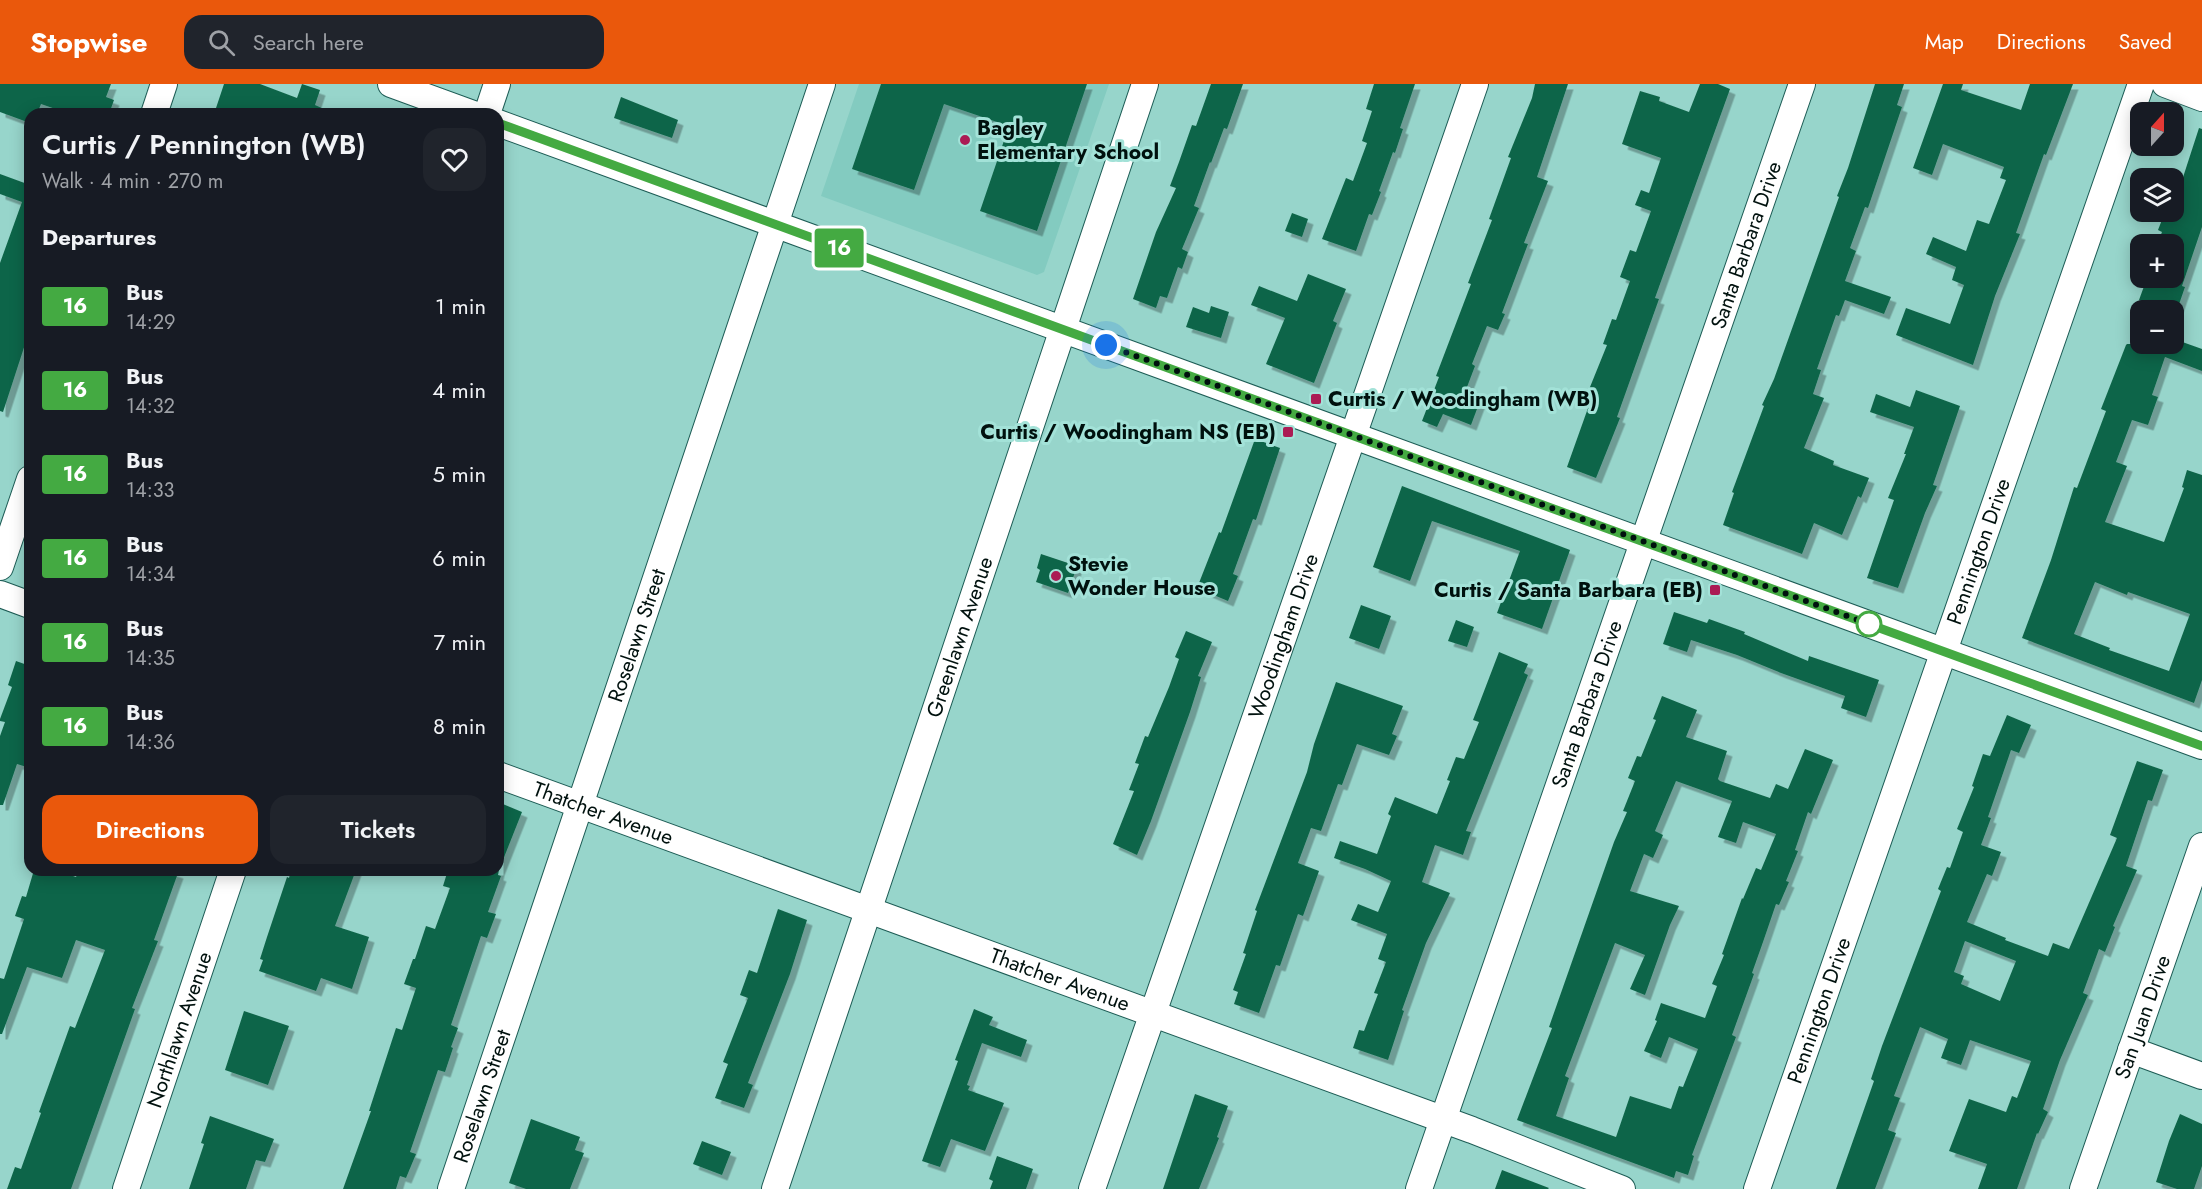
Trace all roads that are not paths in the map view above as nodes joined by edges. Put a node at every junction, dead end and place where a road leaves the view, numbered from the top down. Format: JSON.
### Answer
{"nodes":[{"id":1,"x":164,"y":84,"type":"edge"},
{"id":2,"x":391,"y":84,"type":"edge"},
{"id":3,"x":497,"y":84,"type":"edge"},
{"id":4,"x":822,"y":84,"type":"edge"},
{"id":5,"x":1145,"y":84,"type":"edge"},
{"id":6,"x":1475,"y":84,"type":"edge"},
{"id":7,"x":1802,"y":84,"type":"edge"},
{"id":8,"x":2141,"y":84,"type":"edge"},
{"id":9,"x":2165,"y":84,"type":"edge"},
{"id":10,"x":2202,"y":98,"type":"edge"},
{"id":11,"x":156,"y":108,"type":"edge"},
{"id":12,"x":457,"y":108,"type":"edge"},
{"id":13,"x":489,"y":108,"type":"edge"},
{"id":14,"x":504,"y":125,"type":"edge"},
{"id":15,"x":774,"y":224,"type":"junction"},
{"id":16,"x":1062,"y":329,"type":"junction"},
{"id":17,"x":1353,"y":436,"type":"junction"},
{"id":18,"x":24,"y":497,"type":"edge"},
{"id":19,"x":1643,"y":542,"type":"junction"},
{"id":20,"x":0,"y":567,"type":"edge"},
{"id":21,"x":0,"y":594,"type":"edge"},
{"id":22,"x":24,"y":603,"type":"edge"},
{"id":23,"x":1943,"y":652,"type":"junction"},
{"id":24,"x":2202,"y":746,"type":"edge"},
{"id":25,"x":504,"y":778,"type":"edge"},
{"id":26,"x":579,"y":805,"type":"junction"},
{"id":27,"x":2202,"y":846,"type":"edge"},
{"id":28,"x":231,"y":876,"type":"edge"},
{"id":29,"x":867,"y":910,"type":"junction"},
{"id":30,"x":1152,"y":1013,"type":"junction"},
{"id":31,"x":2131,"y":1050,"type":"junction"},
{"id":32,"x":2202,"y":1076,"type":"edge"},
{"id":33,"x":1442,"y":1119,"type":"junction"},
{"id":34,"x":126,"y":1189,"type":"edge"},
{"id":35,"x":451,"y":1189,"type":"edge"},
{"id":36,"x":775,"y":1189,"type":"edge"},
{"id":37,"x":1092,"y":1189,"type":"edge"},
{"id":38,"x":1419,"y":1189,"type":"edge"},
{"id":39,"x":1622,"y":1189,"type":"edge"},
{"id":40,"x":1757,"y":1189,"type":"edge"},
{"id":41,"x":2083,"y":1189,"type":"edge"}],
"edges":[{"from":1,"to":11,"type":"street"},
{"from":2,"to":12,"type":"street"},
{"from":3,"to":13,"type":"street"},
{"from":4,"to":15,"type":"street","name":"Roselawn Street"},
{"from":5,"to":16,"type":"street","name":"Greenlawn Avenue"},
{"from":6,"to":17,"type":"street","name":"Woodingham Drive"},
{"from":7,"to":19,"type":"street","name":"Santa Barbara Drive"},
{"from":8,"to":23,"type":"street","name":"Pennington Drive"},
{"from":9,"to":10,"type":"street"},
{"from":14,"to":15,"type":"street"},
{"from":15,"to":16,"type":"street"},
{"from":15,"to":26,"type":"street","name":"Roselawn Street"},
{"from":16,"to":17,"type":"street"},
{"from":16,"to":29,"type":"street","name":"Greenlawn Avenue"},
{"from":17,"to":19,"type":"street"},
{"from":17,"to":30,"type":"street","name":"Woodingham Drive"},
{"from":18,"to":20,"type":"street"},
{"from":19,"to":23,"type":"street"},
{"from":19,"to":33,"type":"street","name":"Santa Barbara Drive"},
{"from":21,"to":22,"type":"street"},
{"from":23,"to":24,"type":"street"},
{"from":23,"to":40,"type":"street","name":"Pennington Drive"},
{"from":25,"to":26,"type":"street","name":"Thatcher Avenue"},
{"from":26,"to":29,"type":"street","name":"Thatcher Avenue"},
{"from":26,"to":35,"type":"street","name":"Roselawn Street"},
{"from":27,"to":31,"type":"street","name":"San Juan Drive"},
{"from":28,"to":34,"type":"street","name":"Northlawn Avenue"},
{"from":29,"to":30,"type":"street","name":"Thatcher Avenue"},
{"from":29,"to":36,"type":"street","name":"Greenlawn Avenue"},
{"from":30,"to":33,"type":"street","name":"Thatcher Avenue"},
{"from":30,"to":37,"type":"street","name":"Woodingham Drive"},
{"from":31,"to":32,"type":"street"},
{"from":31,"to":41,"type":"street","name":"San Juan Drive"},
{"from":33,"to":38,"type":"street","name":"Santa Barbara Drive"},
{"from":33,"to":39,"type":"street","name":"Thatcher Avenue"}]}
